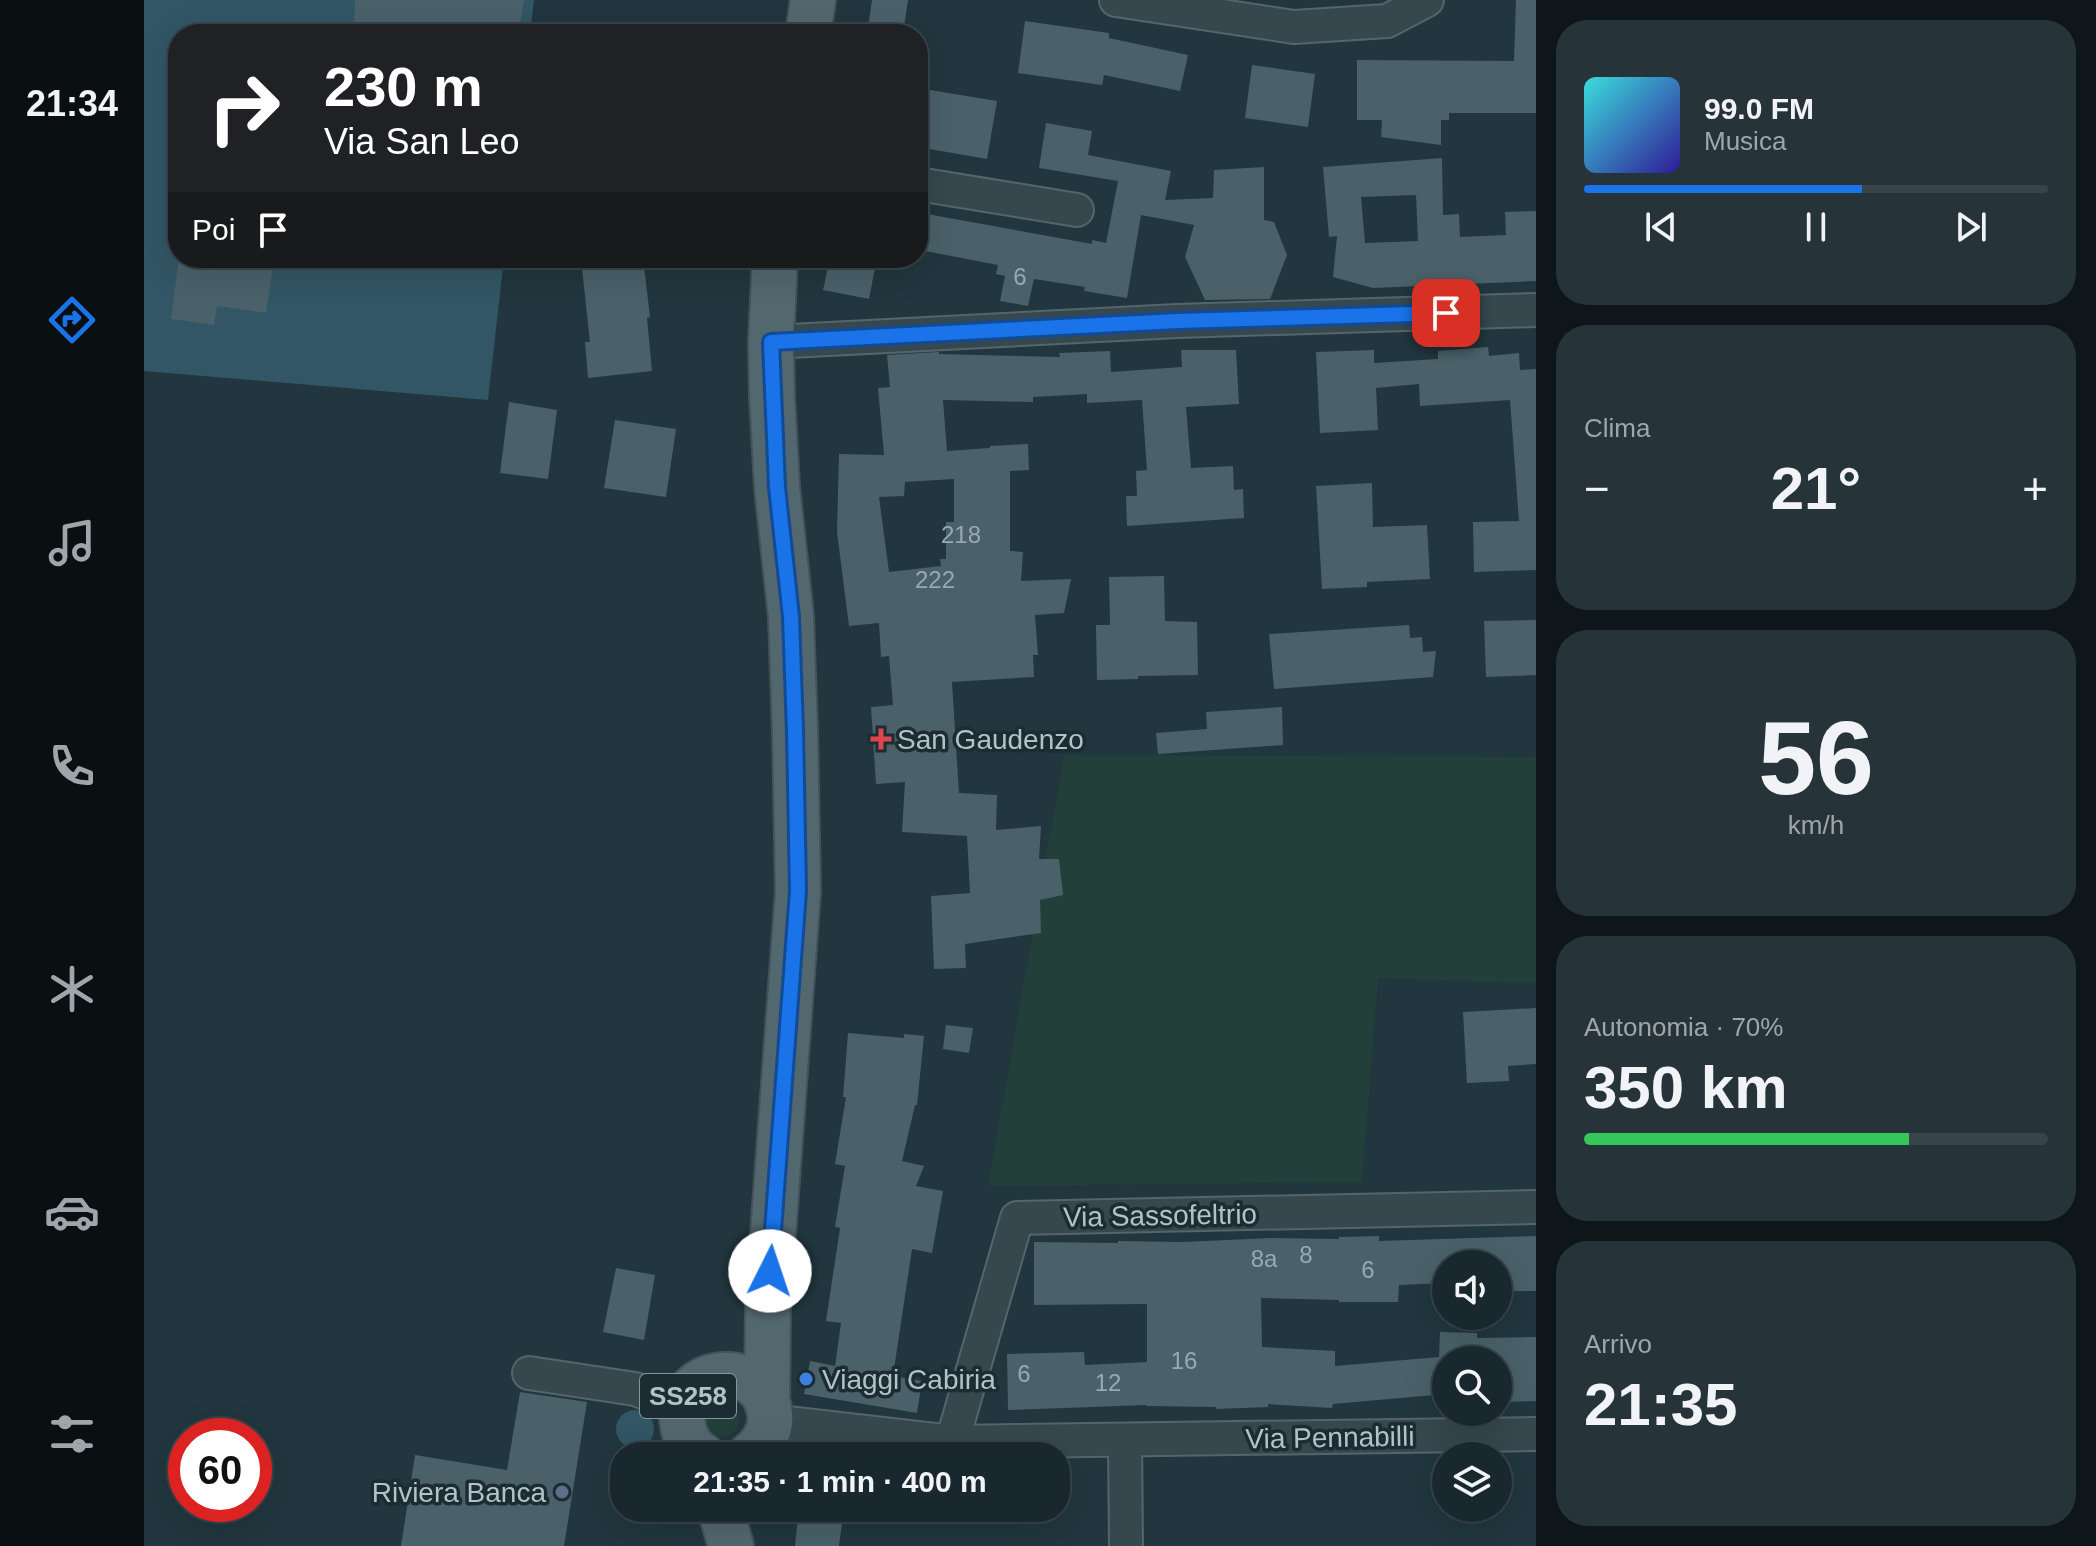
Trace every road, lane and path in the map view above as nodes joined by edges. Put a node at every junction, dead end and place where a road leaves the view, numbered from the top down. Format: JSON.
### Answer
{"nodes":[{"id":1,"x":813,"y":0,"type":"edge"},
{"id":2,"x":1116,"y":0,"type":"edge"},
{"id":3,"x":1427,"y":0,"type":"edge"},
{"id":4,"x":809,"y":24,"type":"edge"},
{"id":5,"x":928,"y":186,"type":"edge"},
{"id":6,"x":1077,"y":210,"type":"dead end"},
{"id":7,"x":775,"y":268,"type":"edge"},
{"id":8,"x":1536,"y":310,"type":"edge"},
{"id":9,"x":771,"y":342,"type":"junction"},
{"id":10,"x":1536,"y":1207,"type":"edge"},
{"id":11,"x":768,"y":1303,"type":"junction"},
{"id":12,"x":529,"y":1373,"type":"dead end"},
{"id":13,"x":717,"y":1375,"type":"junction"},
{"id":14,"x":683,"y":1407,"type":"junction"},
{"id":15,"x":1536,"y":1434,"type":"edge"},
{"id":16,"x":763,"y":1435,"type":"edge"},
{"id":17,"x":1125,"y":1440,"type":"junction"},
{"id":18,"x":688,"y":1442,"type":"edge"},
{"id":19,"x":952,"y":1442,"type":"junction"},
{"id":20,"x":724,"y":1522,"type":"edge"},
{"id":21,"x":753,"y":1522,"type":"edge"},
{"id":22,"x":731,"y":1546,"type":"edge"},
{"id":23,"x":750,"y":1546,"type":"edge"},
{"id":24,"x":1126,"y":1546,"type":"edge"}],
"edges":[{"from":1,"to":4,"type":"main road"},
{"from":2,"to":3,"type":"street"},
{"from":5,"to":6,"type":"street"},
{"from":7,"to":9,"type":"main road","number":"SS258"},
{"from":8,"to":9,"type":"street"},
{"from":9,"to":11,"type":"main road","number":"SS258"},
{"from":10,"to":19,"type":"street","name":"Via Sassofeltrio"},
{"from":11,"to":13,"type":"main road","number":"SS258"},
{"from":11,"to":16,"type":"main road","number":"SS258"},
{"from":12,"to":14,"type":"street"},
{"from":13,"to":14,"type":"main road","number":"SS258"},
{"from":13,"to":16,"type":"main road","number":"SS258"},
{"from":14,"to":18,"type":"main road","number":"SS258"},
{"from":15,"to":17,"type":"street","name":"Via Pennabilli"},
{"from":16,"to":19,"type":"street","name":"Via Pennabilli"},
{"from":17,"to":19,"type":"street","name":"Via Pennabilli"},
{"from":17,"to":24,"type":"street"},
{"from":20,"to":22,"type":"main road"},
{"from":21,"to":23,"type":"main road"}]}
